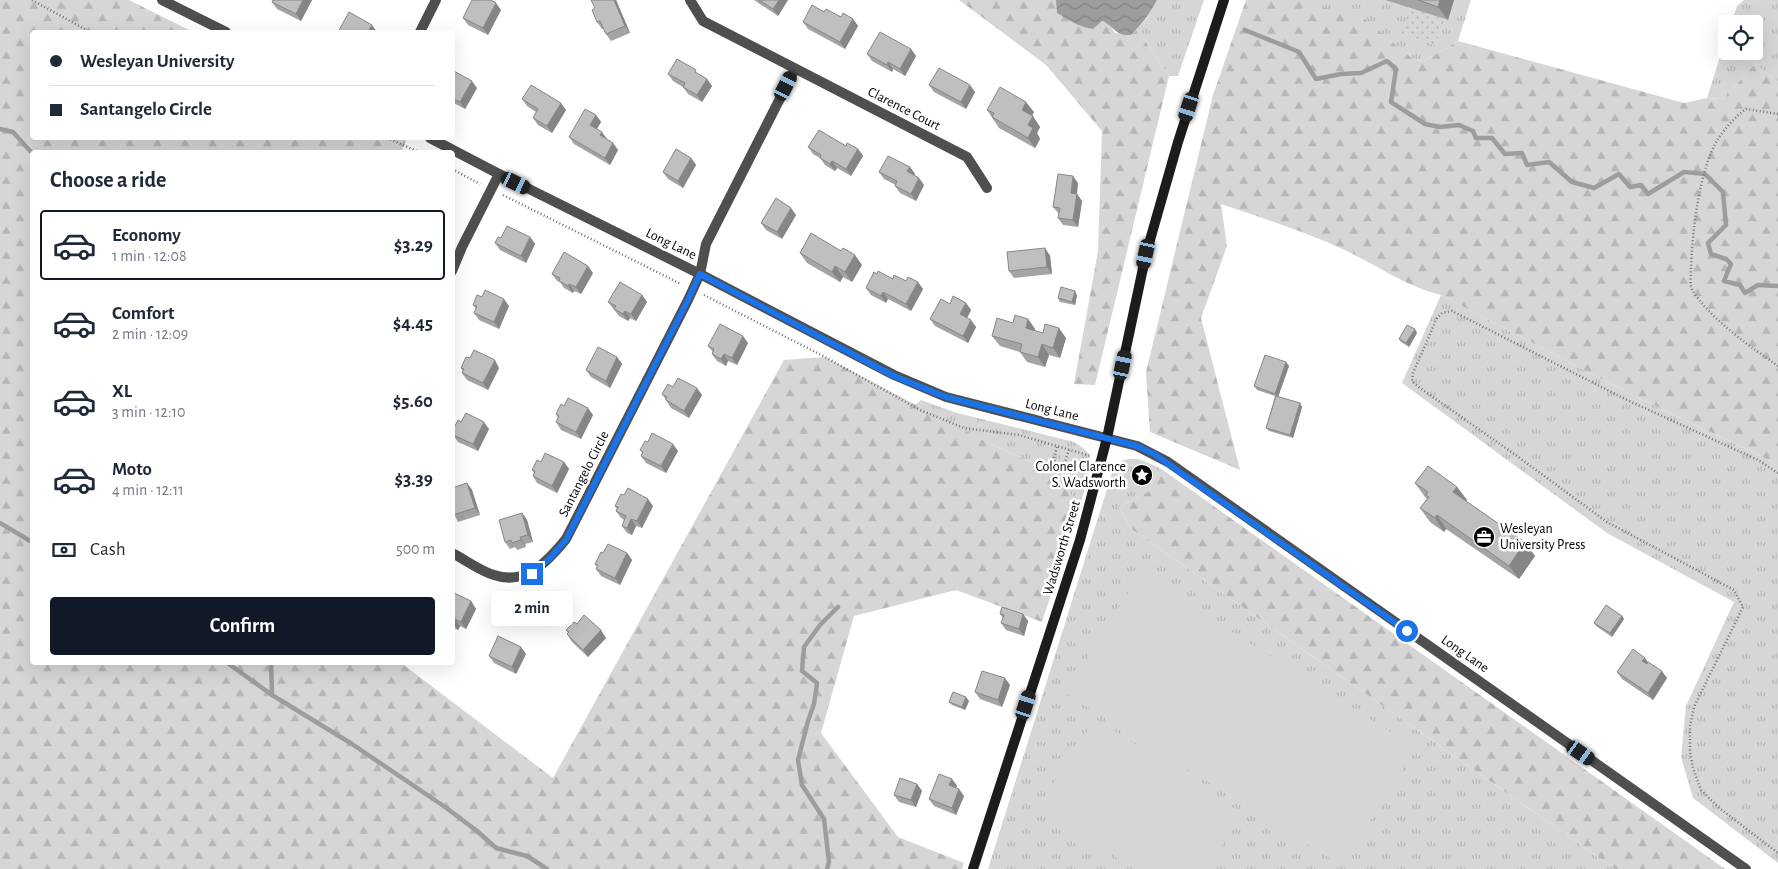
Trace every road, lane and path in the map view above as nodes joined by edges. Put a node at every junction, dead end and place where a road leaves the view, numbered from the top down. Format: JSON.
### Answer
{"nodes":[{"id":1,"x":32,"y":0,"type":"edge"},
{"id":2,"x":162,"y":0,"type":"edge"},
{"id":3,"x":436,"y":0,"type":"edge"},
{"id":4,"x":690,"y":0,"type":"edge"},
{"id":5,"x":1224,"y":0,"type":"edge"},
{"id":6,"x":86,"y":30,"type":"edge"},
{"id":7,"x":222,"y":30,"type":"edge"},
{"id":8,"x":421,"y":30,"type":"edge"},
{"id":9,"x":795,"y":69,"type":"junction"},
{"id":10,"x":1778,"y":114,"type":"edge"},
{"id":11,"x":392,"y":140,"type":"edge"},
{"id":12,"x":434,"y":140,"type":"edge"},
{"id":13,"x":414,"y":150,"type":"edge"},
{"id":14,"x":453,"y":150,"type":"edge"},
{"id":15,"x":455,"y":151,"type":"edge"},
{"id":16,"x":499,"y":174,"type":"junction"},
{"id":17,"x":987,"y":188,"type":"dead end"},
{"id":18,"x":455,"y":264,"type":"edge"},
{"id":19,"x":700,"y":274,"type":"junction"},
{"id":20,"x":1778,"y":366,"type":"edge"},
{"id":21,"x":1107,"y":438,"type":"junction"},
{"id":22,"x":1057,"y":447,"type":"dead end"},
{"id":23,"x":1069,"y":450,"type":"dead end"},
{"id":24,"x":1778,"y":473,"type":"edge"},
{"id":25,"x":455,"y":555,"type":"edge"},
{"id":26,"x":1778,"y":853,"type":"edge"},
{"id":27,"x":972,"y":869,"type":"edge"},
{"id":28,"x":1746,"y":869,"type":"edge"}],
"edges":[{"from":1,"to":6,"type":"path"},
{"from":2,"to":7,"type":"street"},
{"from":3,"to":8,"type":"street"},
{"from":4,"to":9,"type":"street","name":"Clarence Court"},
{"from":5,"to":21,"type":"street","name":"Wadsworth Street"},
{"from":9,"to":17,"type":"street","name":"Clarence Court"},
{"from":9,"to":19,"type":"street"},
{"from":10,"to":20,"type":"path"},
{"from":11,"to":13,"type":"path"},
{"from":12,"to":14,"type":"street","name":"Long Lane"},
{"from":15,"to":16,"type":"street","name":"Long Lane"},
{"from":16,"to":18,"type":"street"},
{"from":16,"to":19,"type":"street","name":"Long Lane"},
{"from":19,"to":21,"type":"street","name":"Long Lane"},
{"from":19,"to":25,"type":"street","name":"Santangelo Circle"},
{"from":21,"to":27,"type":"street","name":"Wadsworth Street"},
{"from":21,"to":28,"type":"street","name":"Long Lane"},
{"from":22,"to":23,"type":"path"},
{"from":24,"to":26,"type":"path"}]}
